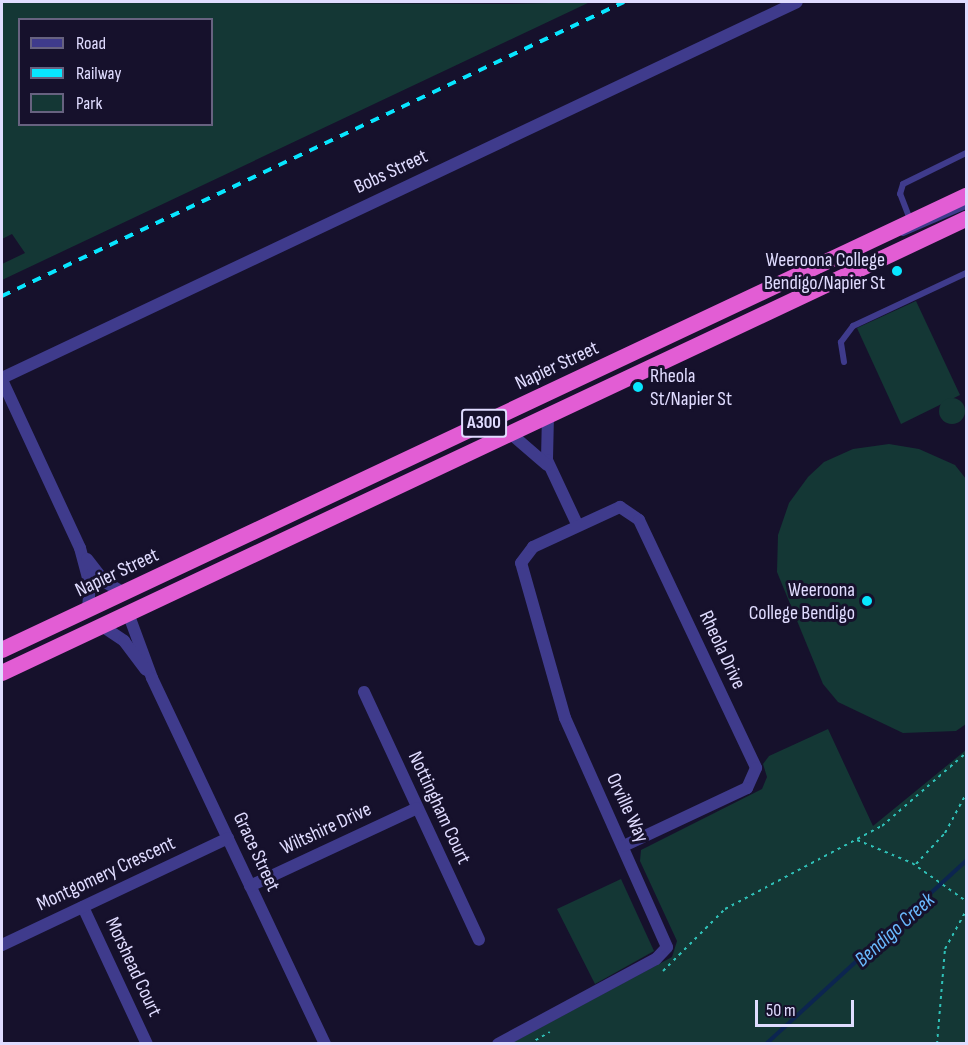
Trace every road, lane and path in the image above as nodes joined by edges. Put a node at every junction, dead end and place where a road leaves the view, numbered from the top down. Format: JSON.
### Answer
{"nodes":[{"id":1,"x":797,"y":2,"type":"edge"},
{"id":2,"x":966,"y":153,"type":"edge"},
{"id":3,"x":966,"y":196,"type":"edge"},
{"id":4,"x":966,"y":206,"type":"edge"},
{"id":5,"x":966,"y":219,"type":"edge"},
{"id":6,"x":911,"y":222,"type":"junction"},
{"id":7,"x":882,"y":236,"type":"junction"},
{"id":8,"x":966,"y":273,"type":"edge"},
{"id":9,"x":844,"y":362,"type":"dead end"},
{"id":10,"x":2,"y":379,"type":"edge"},
{"id":11,"x":627,"y":379,"type":"junction"},
{"id":12,"x":525,"y":404,"type":"junction"},
{"id":13,"x":548,"y":415,"type":"junction"},
{"id":14,"x":510,"y":434,"type":"junction"},
{"id":15,"x":553,"y":473,"type":"junction"},
{"id":16,"x":577,"y":524,"type":"junction"},
{"id":17,"x":80,"y":548,"type":"junction"},
{"id":18,"x":124,"y":593,"type":"junction"},
{"id":19,"x":88,"y":610,"type":"junction"},
{"id":20,"x":128,"y":613,"type":"junction"},
{"id":21,"x":102,"y":626,"type":"junction"},
{"id":22,"x":2,"y":650,"type":"edge"},
{"id":23,"x":49,"y":651,"type":"junction"},
{"id":24,"x":2,"y":666,"type":"edge"},
{"id":25,"x":2,"y":673,"type":"edge"},
{"id":26,"x":152,"y":678,"type":"junction"},
{"id":27,"x":364,"y":692,"type":"dead end"},
{"id":28,"x":966,"y":753,"type":"edge"},
{"id":29,"x":966,"y":794,"type":"edge"},
{"id":30,"x":417,"y":808,"type":"junction"},
{"id":31,"x":228,"y":838,"type":"junction"},
{"id":32,"x":855,"y":839,"type":"junction"},
{"id":33,"x":624,"y":846,"type":"junction"},
{"id":34,"x":917,"y":866,"type":"junction"},
{"id":35,"x":250,"y":886,"type":"junction"},
{"id":36,"x":966,"y":901,"type":"edge"},
{"id":37,"x":83,"y":907,"type":"junction"},
{"id":38,"x":966,"y":911,"type":"edge"},
{"id":39,"x":479,"y":940,"type":"dead end"},
{"id":40,"x":2,"y":945,"type":"edge"},
{"id":41,"x":660,"y":972,"type":"dead end"},
{"id":42,"x":555,"y":1029,"type":"dead end"},
{"id":43,"x":147,"y":1044,"type":"edge"},
{"id":44,"x":325,"y":1044,"type":"edge"},
{"id":45,"x":498,"y":1044,"type":"edge"},
{"id":46,"x":529,"y":1044,"type":"edge"},
{"id":47,"x":937,"y":1044,"type":"edge"}],
"edges":[{"from":1,"to":10,"type":"street","name":"Bobs Street"},
{"from":2,"to":6,"type":"lane"},
{"from":3,"to":6,"type":"highway","name":"Napier Street","number":"A300"},
{"from":4,"to":7,"type":"lane"},
{"from":5,"to":11,"type":"highway","name":"Napier Street","number":"A300"},
{"from":6,"to":7,"type":"highway","name":"Napier Street","number":"A300"},
{"from":7,"to":12,"type":"highway","name":"Napier Street","number":"A300"},
{"from":8,"to":9,"type":"lane"},
{"from":10,"to":17,"type":"street"},
{"from":11,"to":12,"type":"highway"},
{"from":11,"to":13,"type":"highway","name":"Napier Street","number":"A300"},
{"from":12,"to":18,"type":"highway","name":"Napier Street","number":"A300"},
{"from":13,"to":14,"type":"highway","name":"Napier Street","number":"A300"},
{"from":13,"to":15,"type":"street"},
{"from":14,"to":15,"type":"street"},
{"from":14,"to":20,"type":"highway","name":"Napier Street","number":"A300"},
{"from":15,"to":16,"type":"street"},
{"from":16,"to":33,"type":"street","name":"Orville Way"},
{"from":16,"to":33,"type":"street","name":"Rheola Drive"},
{"from":17,"to":18,"type":"street"},
{"from":17,"to":19,"type":"street"},
{"from":18,"to":19,"type":"highway","name":"Napier Street","number":"A300"},
{"from":19,"to":22,"type":"highway","name":"Napier Street","number":"A300"},
{"from":20,"to":21,"type":"highway","name":"Napier Street","number":"A300"},
{"from":20,"to":22,"type":"highway"},
{"from":20,"to":26,"type":"street","name":"Grace Street"},
{"from":21,"to":23,"type":"highway","name":"Napier Street","number":"A300"},
{"from":21,"to":26,"type":"street","name":"Grace Street"},
{"from":23,"to":24,"type":"highway"},
{"from":23,"to":25,"type":"highway","name":"Napier Street","number":"A300"},
{"from":26,"to":31,"type":"street","name":"Grace Street"},
{"from":27,"to":30,"type":"street","name":"Nottingham Court"},
{"from":28,"to":32,"type":"path"},
{"from":29,"to":34,"type":"path"},
{"from":30,"to":35,"type":"street","name":"Wiltshire Drive"},
{"from":30,"to":39,"type":"street","name":"Nottingham Court"},
{"from":31,"to":35,"type":"street","name":"Grace Street"},
{"from":31,"to":37,"type":"street","name":"Montgomery Crescent"},
{"from":32,"to":34,"type":"path"},
{"from":32,"to":41,"type":"path"},
{"from":33,"to":45,"type":"street","name":"Orville Way"},
{"from":34,"to":36,"type":"path"},
{"from":35,"to":44,"type":"street","name":"Grace Street"},
{"from":37,"to":40,"type":"street","name":"Montgomery Crescent"},
{"from":37,"to":43,"type":"street","name":"Morshead Court"},
{"from":38,"to":47,"type":"path"},
{"from":42,"to":46,"type":"path"}]}
